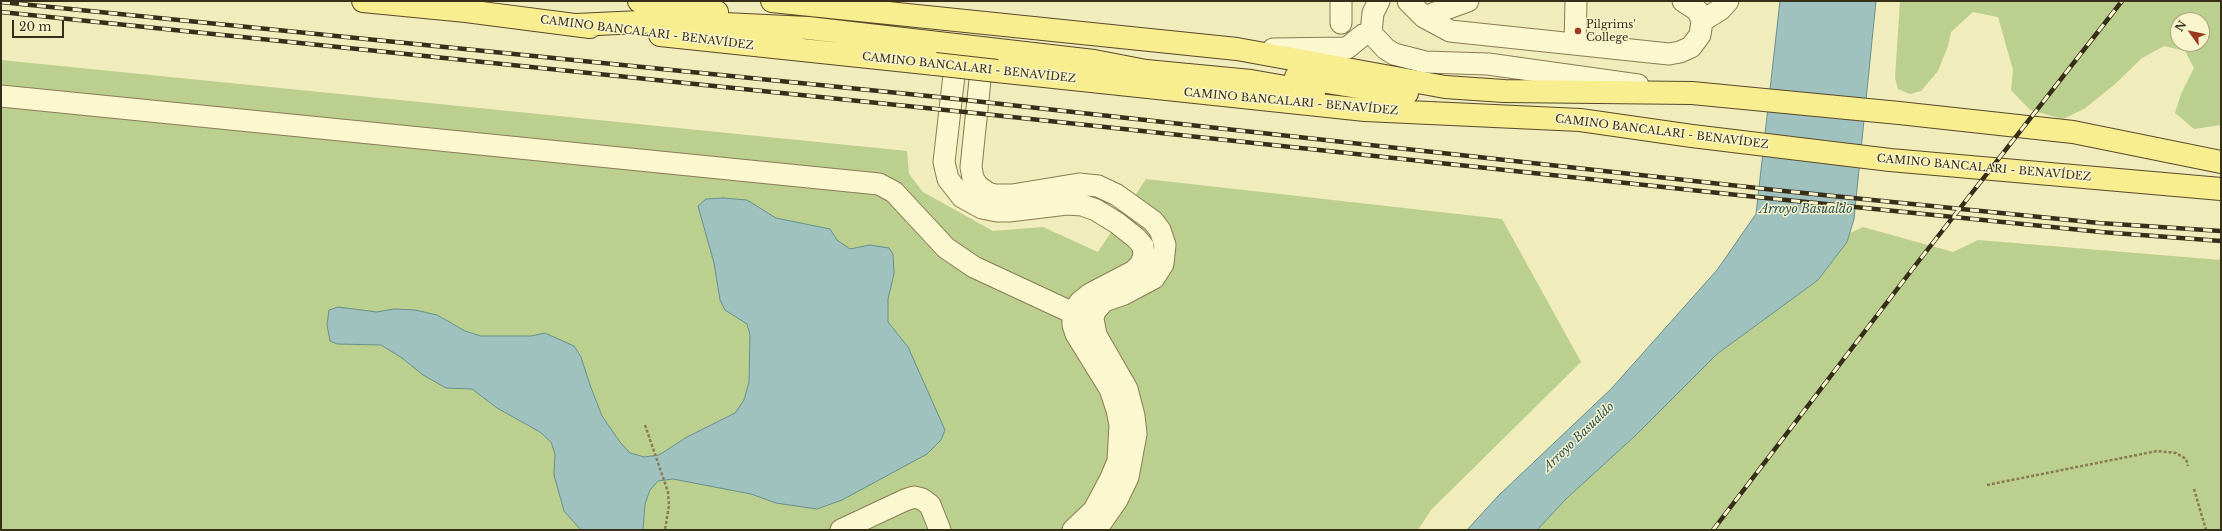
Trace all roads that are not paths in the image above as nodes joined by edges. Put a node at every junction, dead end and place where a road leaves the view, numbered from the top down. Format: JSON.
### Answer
{"nodes":[{"id":1,"x":363,"y":1,"type":"edge"},
{"id":2,"x":639,"y":1,"type":"edge"},
{"id":3,"x":772,"y":1,"type":"edge"},
{"id":4,"x":1341,"y":1,"type":"edge"},
{"id":5,"x":1379,"y":1,"type":"edge"},
{"id":6,"x":1408,"y":1,"type":"edge"},
{"id":7,"x":1468,"y":1,"type":"edge"},
{"id":8,"x":1576,"y":1,"type":"edge"},
{"id":9,"x":1683,"y":1,"type":"edge"},
{"id":10,"x":1728,"y":1,"type":"edge"},
{"id":11,"x":1424,"y":17,"type":"junction"},
{"id":12,"x":1702,"y":21,"type":"junction"},
{"id":13,"x":1341,"y":23,"type":"dead end"},
{"id":14,"x":576,"y":25,"type":"junction"},
{"id":15,"x":808,"y":28,"type":"junction"},
{"id":16,"x":1371,"y":33,"type":"junction"},
{"id":17,"x":1575,"y":44,"type":"junction"},
{"id":18,"x":957,"y":46,"type":"junction"},
{"id":19,"x":983,"y":49,"type":"junction"},
{"id":20,"x":1237,"y":49,"type":"junction"},
{"id":21,"x":1094,"y":61,"type":"junction"},
{"id":22,"x":1445,"y":87,"type":"junction"},
{"id":23,"x":1692,"y":93,"type":"junction"},
{"id":24,"x":1,"y":96,"type":"edge"},
{"id":25,"x":1420,"y":113,"type":"junction"},
{"id":26,"x":2221,"y":162,"type":"edge"},
{"id":27,"x":2221,"y":189,"type":"edge"},
{"id":28,"x":1117,"y":195,"type":"junction"},
{"id":29,"x":1104,"y":215,"type":"junction"},
{"id":30,"x":1073,"y":313,"type":"junction"},
{"id":31,"x":1093,"y":319,"type":"junction"},
{"id":32,"x":841,"y":530,"type":"edge"},
{"id":33,"x":940,"y":530,"type":"edge"},
{"id":34,"x":1072,"y":530,"type":"edge"},
{"id":35,"x":1096,"y":530,"type":"edge"}],
"edges":[{"from":1,"to":14,"type":"main road","name":"CAMINO BANCALARI - BENAVÍDEZ"},
{"from":2,"to":15,"type":"main road"},
{"from":3,"to":20,"type":"main road"},
{"from":4,"to":13,"type":"street"},
{"from":5,"to":16,"type":"street"},
{"from":6,"to":11,"type":"street"},
{"from":7,"to":11,"type":"street"},
{"from":8,"to":17,"type":"street"},
{"from":9,"to":12,"type":"street"},
{"from":10,"to":12,"type":"street"},
{"from":11,"to":17,"type":"street"},
{"from":12,"to":17,"type":"street"},
{"from":14,"to":15,"type":"main road"},
{"from":14,"to":25,"type":"main road","name":"CAMINO BANCALARI - BENAVÍDEZ","bridge":true},
{"from":15,"to":18,"type":"main road"},
{"from":16,"to":20,"type":"street"},
{"from":16,"to":23,"type":"street"},
{"from":18,"to":19,"type":"main road"},
{"from":18,"to":29,"type":"street"},
{"from":19,"to":21,"type":"main road"},
{"from":19,"to":28,"type":"street"},
{"from":20,"to":22,"type":"main road"},
{"from":21,"to":22,"type":"main road"},
{"from":21,"to":25,"type":"main road"},
{"from":22,"to":23,"type":"main road"},
{"from":23,"to":26,"type":"main road"},
{"from":24,"to":30,"type":"street"},
{"from":25,"to":27,"type":"main road","name":"CAMINO BANCALARI - BENAVÍDEZ"},
{"from":28,"to":29,"type":"street"},
{"from":28,"to":31,"type":"street"},
{"from":29,"to":30,"type":"street"},
{"from":30,"to":31,"type":"street"},
{"from":30,"to":34,"type":"street"},
{"from":31,"to":35,"type":"street"},
{"from":32,"to":33,"type":"street"}]}
